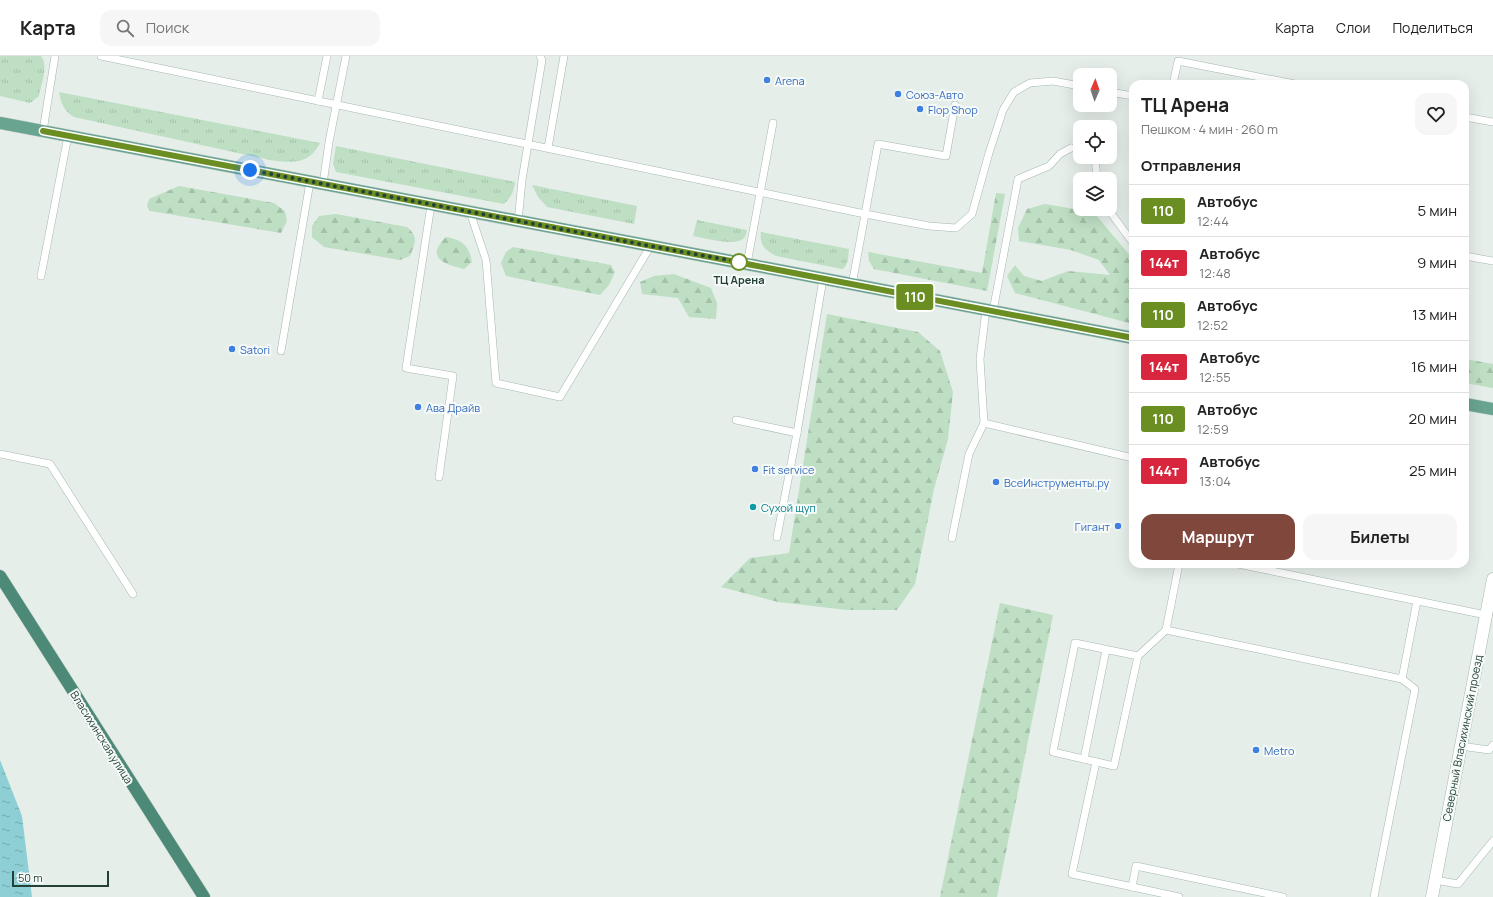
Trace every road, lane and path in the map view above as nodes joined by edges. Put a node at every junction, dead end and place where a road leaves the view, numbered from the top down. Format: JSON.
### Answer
{"nodes":[{"id":1,"x":55,"y":56,"type":"edge"},
{"id":2,"x":101,"y":56,"type":"edge"},
{"id":3,"x":327,"y":56,"type":"edge"},
{"id":4,"x":346,"y":56,"type":"edge"},
{"id":5,"x":540,"y":56,"type":"edge"},
{"id":6,"x":564,"y":56,"type":"edge"},
{"id":7,"x":1173,"y":80,"type":"edge"},
{"id":8,"x":1274,"y":80,"type":"edge"},
{"id":9,"x":1073,"y":84,"type":"edge"},
{"id":10,"x":1117,"y":93,"type":"edge"},
{"id":11,"x":1129,"y":95,"type":"edge"},
{"id":12,"x":318,"y":101,"type":"junction"},
{"id":13,"x":336,"y":104,"type":"junction"},
{"id":14,"x":955,"y":105,"type":"dead end"},
{"id":15,"x":1469,"y":118,"type":"edge"},
{"id":16,"x":1493,"y":122,"type":"edge"},
{"id":17,"x":0,"y":123,"type":"edge"},
{"id":18,"x":773,"y":123,"type":"dead end"},
{"id":19,"x":43,"y":131,"type":"junction"},
{"id":20,"x":68,"y":136,"type":"junction"},
{"id":21,"x":528,"y":144,"type":"junction"},
{"id":22,"x":548,"y":148,"type":"junction"},
{"id":23,"x":1071,"y":148,"type":"dead end"},
{"id":24,"x":310,"y":182,"type":"junction"},
{"id":25,"x":323,"y":184,"type":"junction"},
{"id":26,"x":760,"y":192,"type":"junction"},
{"id":27,"x":430,"y":205,"type":"junction"},
{"id":28,"x":470,"y":212,"type":"junction"},
{"id":29,"x":865,"y":214,"type":"junction"},
{"id":30,"x":1113,"y":216,"type":"edge"},
{"id":31,"x":518,"y":222,"type":"junction"},
{"id":32,"x":1129,"y":238,"type":"edge"},
{"id":33,"x":650,"y":246,"type":"junction"},
{"id":34,"x":1469,"y":257,"type":"edge"},
{"id":35,"x":1493,"y":261,"type":"edge"},
{"id":36,"x":747,"y":264,"type":"junction"},
{"id":37,"x":41,"y":276,"type":"dead end"},
{"id":38,"x":823,"y":279,"type":"junction"},
{"id":39,"x":852,"y":285,"type":"junction"},
{"id":40,"x":989,"y":311,"type":"junction"},
{"id":41,"x":1129,"y":337,"type":"edge"},
{"id":42,"x":282,"y":351,"type":"dead end"},
{"id":43,"x":1469,"y":405,"type":"edge"},
{"id":44,"x":1493,"y":409,"type":"edge"},
{"id":45,"x":736,"y":420,"type":"dead end"},
{"id":46,"x":984,"y":424,"type":"junction"},
{"id":47,"x":797,"y":433,"type":"junction"},
{"id":48,"x":0,"y":454,"type":"edge"},
{"id":49,"x":1129,"y":457,"type":"edge"},
{"id":50,"x":439,"y":477,"type":"dead end"},
{"id":51,"x":777,"y":537,"type":"dead end"},
{"id":52,"x":952,"y":538,"type":"dead end"},
{"id":53,"x":1179,"y":568,"type":"edge"},
{"id":54,"x":1257,"y":568,"type":"edge"},
{"id":55,"x":0,"y":576,"type":"edge"},
{"id":56,"x":1493,"y":579,"type":"edge"},
{"id":57,"x":133,"y":594,"type":"dead end"},
{"id":58,"x":1417,"y":601,"type":"junction"},
{"id":59,"x":1486,"y":615,"type":"junction"},
{"id":60,"x":1166,"y":630,"type":"junction"},
{"id":61,"x":1106,"y":650,"type":"junction"},
{"id":62,"x":1138,"y":656,"type":"junction"},
{"id":63,"x":1402,"y":679,"type":"junction"},
{"id":64,"x":1493,"y":745,"type":"edge"},
{"id":65,"x":1461,"y":746,"type":"junction"},
{"id":66,"x":1084,"y":759,"type":"junction"},
{"id":67,"x":1096,"y":762,"type":"junction"},
{"id":68,"x":1493,"y":841,"type":"edge"},
{"id":69,"x":1435,"y":880,"type":"junction"},
{"id":70,"x":1132,"y":887,"type":"junction"},
{"id":71,"x":204,"y":897,"type":"edge"},
{"id":72,"x":1179,"y":897,"type":"edge"},
{"id":73,"x":1283,"y":897,"type":"edge"},
{"id":74,"x":1374,"y":897,"type":"edge"},
{"id":75,"x":1432,"y":897,"type":"edge"}],
"edges":[{"from":1,"to":19,"type":"lane"},
{"from":2,"to":12,"type":"lane"},
{"from":3,"to":12,"type":"lane"},
{"from":4,"to":13,"type":"lane"},
{"from":5,"to":21,"type":"lane"},
{"from":6,"to":22,"type":"lane"},
{"from":7,"to":8,"type":"lane"},
{"from":9,"to":29,"type":"lane"},
{"from":10,"to":11,"type":"lane"},
{"from":12,"to":13,"type":"lane"},
{"from":13,"to":21,"type":"lane"},
{"from":13,"to":25,"type":"lane"},
{"from":14,"to":29,"type":"lane"},
{"from":15,"to":16,"type":"lane"},
{"from":17,"to":19,"type":"main road"},
{"from":18,"to":26,"type":"lane"},
{"from":19,"to":20,"type":"main road"},
{"from":20,"to":24,"type":"main road"},
{"from":20,"to":37,"type":"lane"},
{"from":21,"to":22,"type":"lane"},
{"from":21,"to":31,"type":"lane"},
{"from":22,"to":26,"type":"lane"},
{"from":23,"to":40,"type":"lane"},
{"from":24,"to":25,"type":"main road"},
{"from":24,"to":42,"type":"lane"},
{"from":25,"to":27,"type":"main road"},
{"from":26,"to":29,"type":"lane"},
{"from":26,"to":36,"type":"lane"},
{"from":27,"to":28,"type":"main road"},
{"from":27,"to":50,"type":"lane"},
{"from":28,"to":31,"type":"main road"},
{"from":28,"to":33,"type":"lane"},
{"from":29,"to":39,"type":"lane"},
{"from":30,"to":32,"type":"lane"},
{"from":31,"to":33,"type":"main road"},
{"from":33,"to":36,"type":"main road"},
{"from":34,"to":35,"type":"lane"},
{"from":36,"to":38,"type":"main road"},
{"from":38,"to":39,"type":"main road"},
{"from":38,"to":47,"type":"lane"},
{"from":39,"to":40,"type":"main road"},
{"from":40,"to":41,"type":"main road"},
{"from":40,"to":46,"type":"lane"},
{"from":43,"to":44,"type":"main road"},
{"from":45,"to":47,"type":"lane"},
{"from":46,"to":49,"type":"lane"},
{"from":46,"to":52,"type":"lane"},
{"from":47,"to":51,"type":"lane"},
{"from":48,"to":57,"type":"lane"},
{"from":53,"to":60,"type":"lane"},
{"from":54,"to":58,"type":"lane"},
{"from":55,"to":71,"type":"highway","name":"Власихинская улица"},
{"from":56,"to":59,"type":"street","name":"Северный Власихинский проезд"},
{"from":58,"to":59,"type":"lane"},
{"from":58,"to":63,"type":"lane"},
{"from":59,"to":65,"type":"street","name":"Северный Власихинский проезд"},
{"from":60,"to":62,"type":"lane"},
{"from":60,"to":63,"type":"lane"},
{"from":61,"to":62,"type":"lane"},
{"from":61,"to":66,"type":"lane"},
{"from":61,"to":66,"type":"lane"},
{"from":62,"to":67,"type":"lane"},
{"from":63,"to":74,"type":"lane"},
{"from":64,"to":65,"type":"lane"},
{"from":65,"to":69,"type":"street","name":"Северный Власихинский проезд"},
{"from":66,"to":67,"type":"lane"},
{"from":67,"to":70,"type":"lane"},
{"from":68,"to":69,"type":"lane"},
{"from":69,"to":75,"type":"street","name":"Северный Власихинский проезд"},
{"from":70,"to":72,"type":"lane"},
{"from":70,"to":73,"type":"lane"}]}
